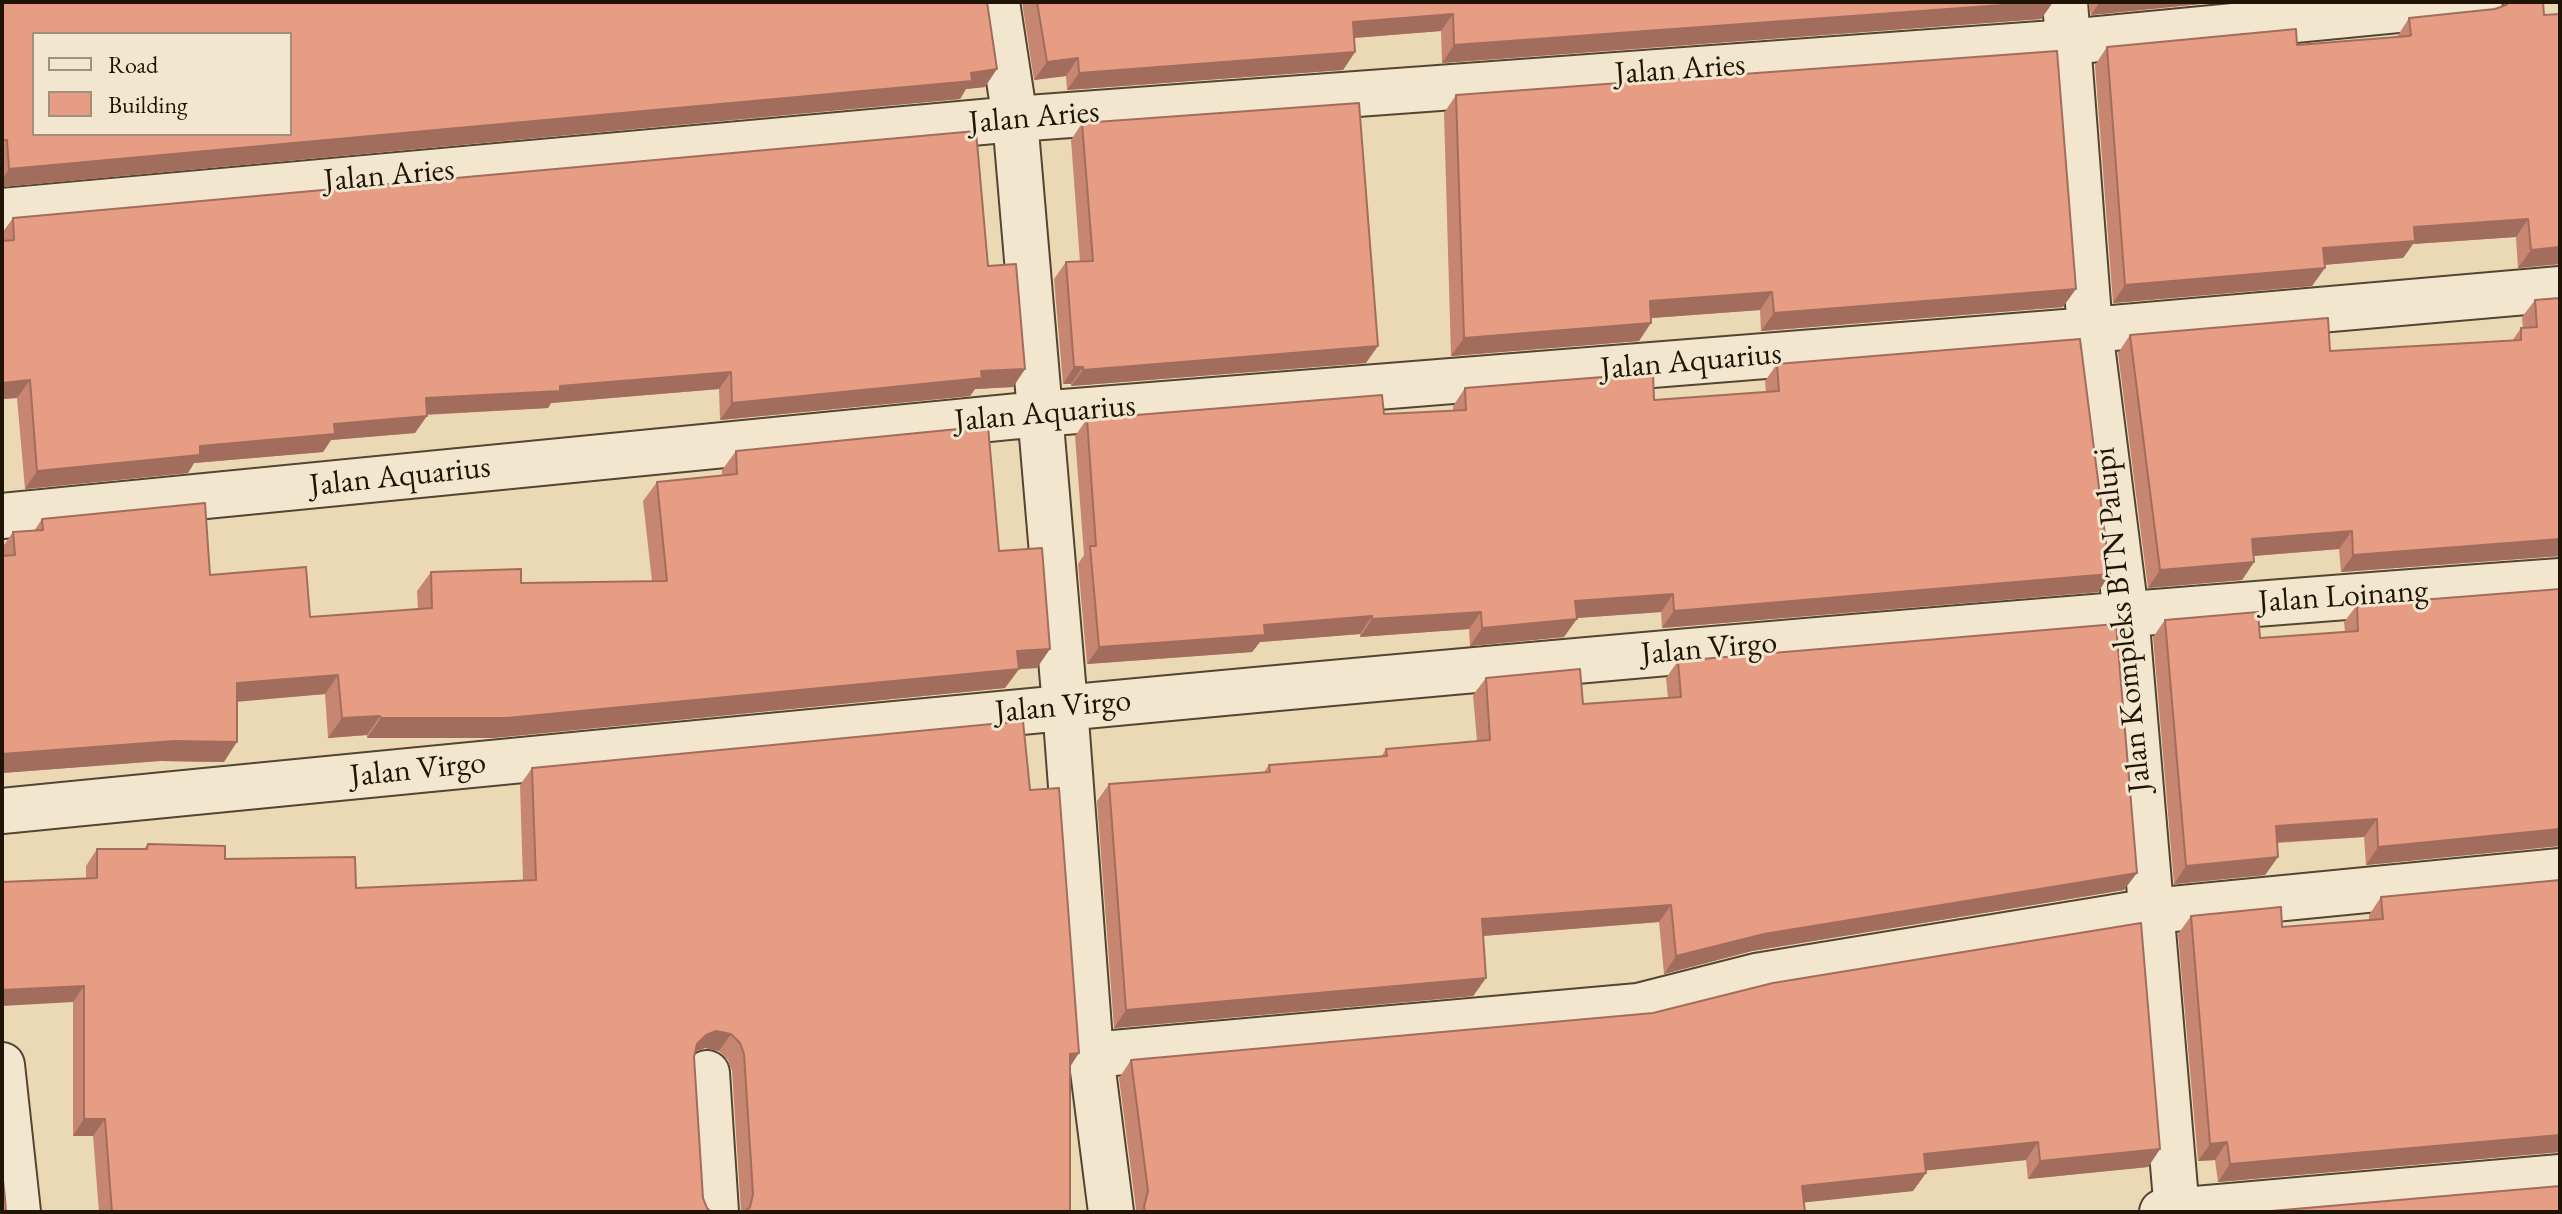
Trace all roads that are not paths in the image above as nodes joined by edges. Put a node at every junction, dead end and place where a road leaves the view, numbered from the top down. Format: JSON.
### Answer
{"nodes":[{"id":1,"x":997,"y":2,"type":"edge"},
{"id":2,"x":2480,"y":2,"type":"edge"},
{"id":3,"x":2066,"y":22,"type":"edge"},
{"id":4,"x":1015,"y":119,"type":"junction"},
{"id":5,"x":2,"y":211,"type":"edge"},
{"id":6,"x":2560,"y":289,"type":"edge"},
{"id":7,"x":2090,"y":330,"type":"junction"},
{"id":8,"x":1039,"y":414,"type":"junction"},
{"id":9,"x":2,"y":516,"type":"edge"},
{"id":10,"x":2560,"y":581,"type":"edge"},
{"id":11,"x":2126,"y":613,"type":"junction"},
{"id":12,"x":1065,"y":706,"type":"junction"},
{"id":13,"x":2,"y":811,"type":"edge"},
{"id":14,"x":2560,"y":871,"type":"edge"},
{"id":15,"x":2152,"y":911,"type":"junction"},
{"id":16,"x":1091,"y":1055,"type":"junction"},
{"id":17,"x":707,"y":1073,"type":"dead end"},
{"id":18,"x":3,"y":1085,"type":"edge"},
{"id":19,"x":2560,"y":1177,"type":"edge"},
{"id":20,"x":2172,"y":1211,"type":"edge"},
{"id":21,"x":18,"y":1212,"type":"edge"},
{"id":22,"x":716,"y":1212,"type":"edge"},
{"id":23,"x":1111,"y":1212,"type":"edge"}],
"edges":[{"from":1,"to":4,"type":"street"},
{"from":2,"to":3,"type":"street"},
{"from":3,"to":4,"type":"street","name":"Jalan Aries"},
{"from":3,"to":7,"type":"street","name":"Jalan Kompleks BTN Palupi"},
{"from":4,"to":5,"type":"street","name":"Jalan Aries"},
{"from":4,"to":8,"type":"street"},
{"from":6,"to":7,"type":"street"},
{"from":7,"to":8,"type":"street","name":"Jalan Aquarius"},
{"from":7,"to":11,"type":"street","name":"Jalan Kompleks BTN Palupi"},
{"from":8,"to":9,"type":"street","name":"Jalan Aquarius"},
{"from":8,"to":12,"type":"street"},
{"from":10,"to":11,"type":"street","name":"Jalan Loinang"},
{"from":11,"to":12,"type":"street","name":"Jalan Virgo"},
{"from":11,"to":15,"type":"street","name":"Jalan Kompleks BTN Palupi"},
{"from":12,"to":13,"type":"street","name":"Jalan Virgo"},
{"from":12,"to":16,"type":"street"},
{"from":14,"to":15,"type":"street"},
{"from":15,"to":16,"type":"street"},
{"from":15,"to":20,"type":"street","name":"Jalan Kompleks BTN Palupi"},
{"from":16,"to":23,"type":"street"},
{"from":17,"to":22,"type":"street"},
{"from":18,"to":21,"type":"street"},
{"from":19,"to":20,"type":"street","name":"Jalan Kompleks BTN Palupi"}]}
